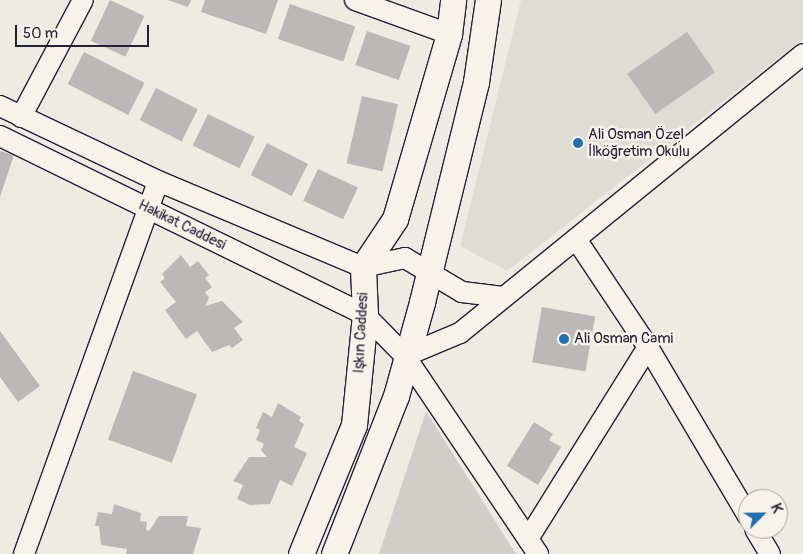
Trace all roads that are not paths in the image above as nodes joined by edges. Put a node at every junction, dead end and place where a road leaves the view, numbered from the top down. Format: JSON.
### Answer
{"nodes":[{"id":1,"x":83,"y":0,"type":"edge"},
{"id":2,"x":355,"y":0,"type":"edge"},
{"id":3,"x":453,"y":0,"type":"edge"},
{"id":4,"x":488,"y":0,"type":"edge"},
{"id":5,"x":449,"y":34,"type":"junction"},
{"id":6,"x":803,"y":54,"type":"edge"},
{"id":7,"x":0,"y":106,"type":"edge"},
{"id":8,"x":22,"y":117,"type":"junction"},
{"id":9,"x":0,"y":136,"type":"edge"},
{"id":10,"x":158,"y":181,"type":"junction"},
{"id":11,"x":148,"y":208,"type":"junction"},
{"id":12,"x":576,"y":240,"type":"junction"},
{"id":13,"x":363,"y":267,"type":"junction"},
{"id":14,"x":430,"y":271,"type":"junction"},
{"id":15,"x":504,"y":297,"type":"junction"},
{"id":16,"x":365,"y":315,"type":"junction"},
{"id":17,"x":648,"y":347,"type":"junction"},
{"id":18,"x":405,"y":356,"type":"junction"},
{"id":19,"x":738,"y":499,"type":"edge"},
{"id":20,"x":761,"y":539,"type":"edge"},
{"id":21,"x":533,"y":547,"type":"edge"},
{"id":22,"x":24,"y":554,"type":"edge"},
{"id":23,"x":301,"y":554,"type":"edge"},
{"id":24,"x":334,"y":554,"type":"edge"},
{"id":25,"x":770,"y":554,"type":"edge"}],
"edges":[{"from":1,"to":8,"type":"street"},
{"from":2,"to":5,"type":"street"},
{"from":3,"to":5,"type":"street"},
{"from":4,"to":14,"type":"street"},
{"from":5,"to":13,"type":"street"},
{"from":6,"to":12,"type":"street"},
{"from":7,"to":8,"type":"street","name":"Hakikat Caddesi"},
{"from":8,"to":10,"type":"street","name":"Hakikat Caddesi"},
{"from":9,"to":11,"type":"street","name":"Hakikat Caddesi"},
{"from":10,"to":11,"type":"street"},
{"from":10,"to":13,"type":"street","name":"Hakikat Caddesi"},
{"from":11,"to":16,"type":"street","name":"Hakikat Caddesi"},
{"from":11,"to":22,"type":"street"},
{"from":12,"to":15,"type":"street"},
{"from":12,"to":17,"type":"street"},
{"from":13,"to":14,"type":"street"},
{"from":13,"to":16,"type":"street","name":"Işkın Caddesi"},
{"from":14,"to":15,"type":"street"},
{"from":14,"to":18,"type":"street"},
{"from":15,"to":18,"type":"street"},
{"from":16,"to":18,"type":"street","name":"Hakikat Caddesi"},
{"from":16,"to":23,"type":"street","name":"Işkın Caddesi"},
{"from":17,"to":19,"type":"street"},
{"from":17,"to":21,"type":"street"},
{"from":18,"to":21,"type":"street","name":"Hakikat Caddesi"},
{"from":18,"to":24,"type":"street"},
{"from":20,"to":25,"type":"street"}]}
